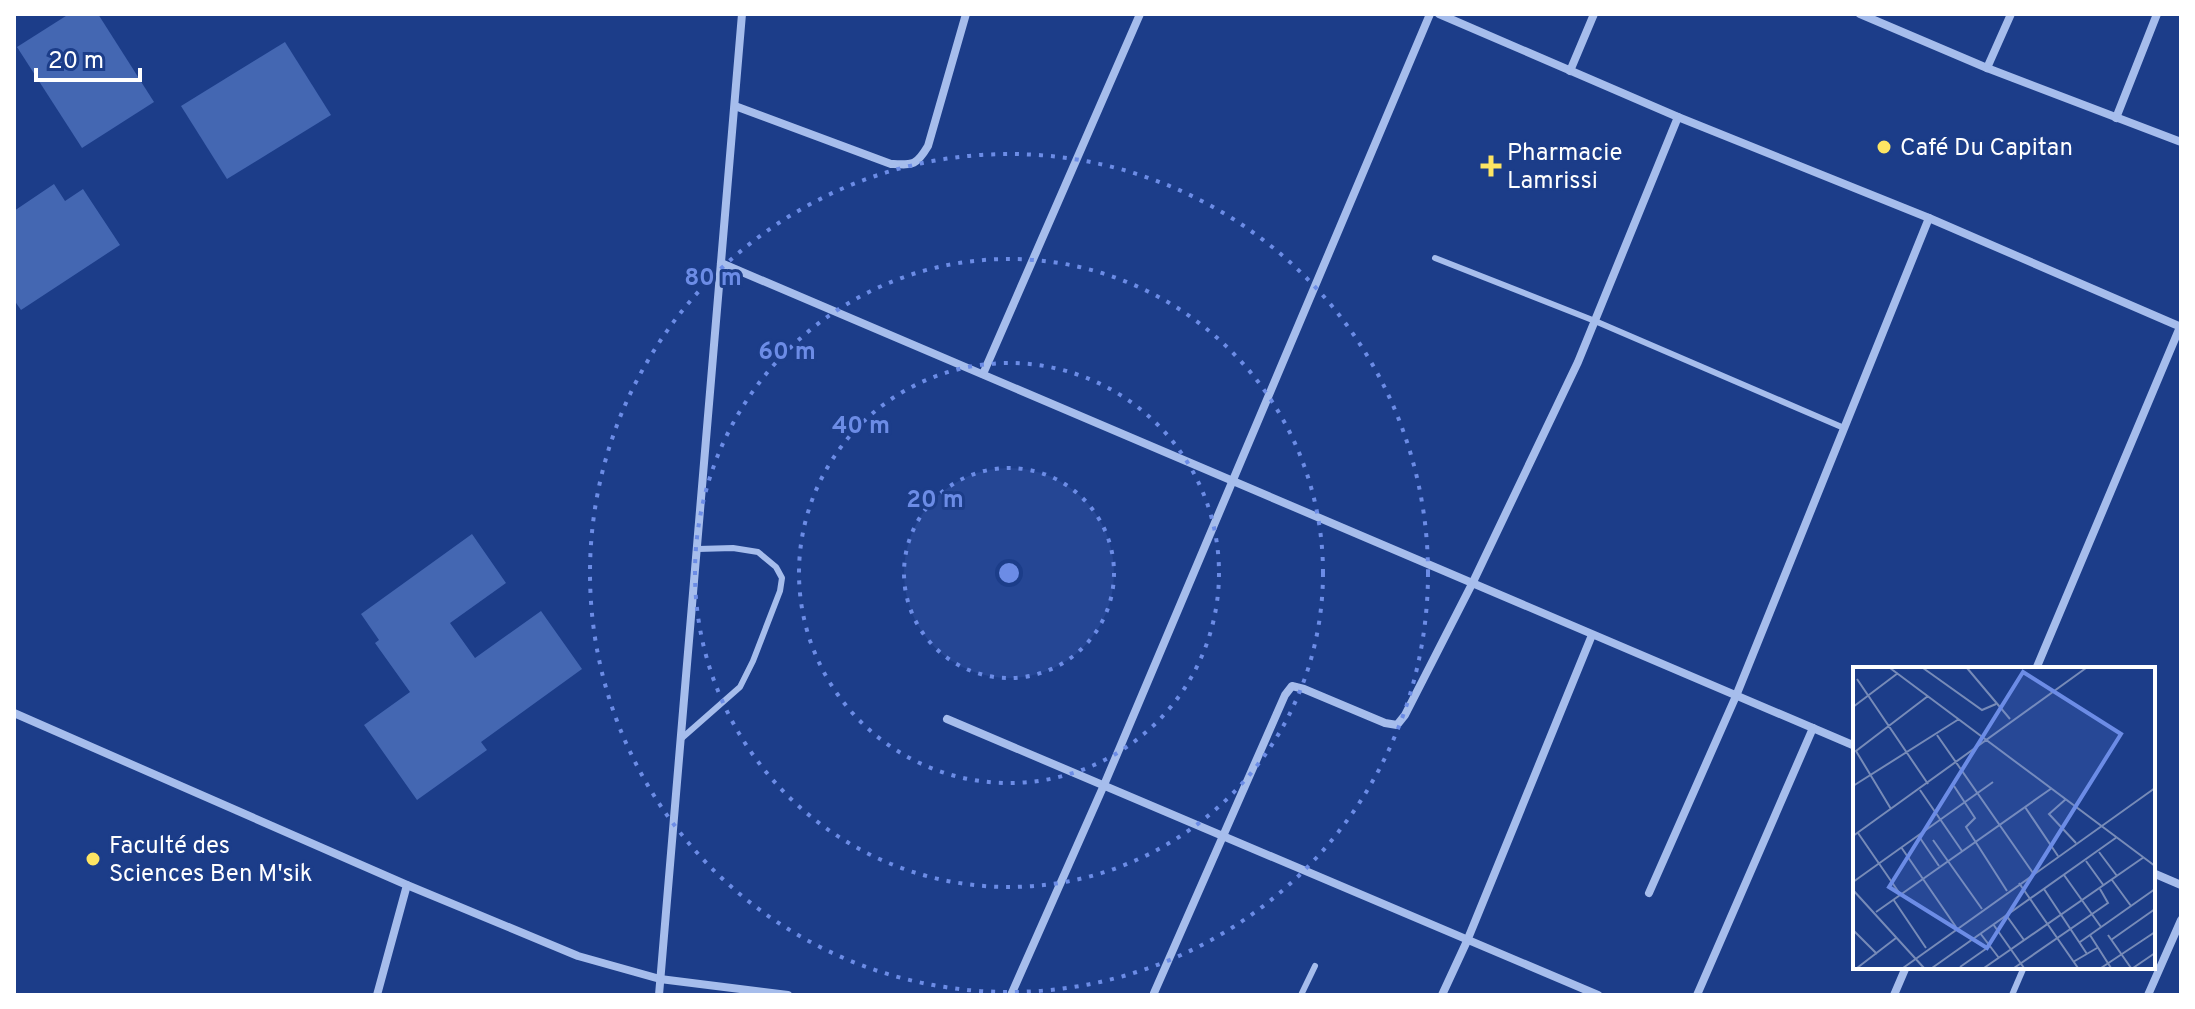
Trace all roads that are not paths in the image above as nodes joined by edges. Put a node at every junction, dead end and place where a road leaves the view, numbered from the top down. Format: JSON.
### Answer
{"nodes":[{"id":1,"x":742,"y":14,"type":"edge"},
{"id":2,"x":966,"y":14,"type":"edge"},
{"id":3,"x":1140,"y":14,"type":"edge"},
{"id":4,"x":1430,"y":14,"type":"edge"},
{"id":5,"x":1439,"y":14,"type":"edge"},
{"id":6,"x":1594,"y":14,"type":"edge"},
{"id":7,"x":1860,"y":14,"type":"edge"},
{"id":8,"x":2011,"y":14,"type":"edge"},
{"id":9,"x":2157,"y":14,"type":"edge"},
{"id":10,"x":1987,"y":68,"type":"junction"},
{"id":11,"x":1570,"y":71,"type":"junction"},
{"id":12,"x":735,"y":106,"type":"junction"},
{"id":13,"x":1678,"y":117,"type":"junction"},
{"id":14,"x":2116,"y":118,"type":"junction"},
{"id":15,"x":2181,"y":142,"type":"edge"},
{"id":16,"x":1929,"y":218,"type":"junction"},
{"id":17,"x":1435,"y":258,"type":"dead end"},
{"id":18,"x":721,"y":263,"type":"junction"},
{"id":19,"x":1595,"y":321,"type":"junction"},
{"id":20,"x":2180,"y":327,"type":"edge"},
{"id":21,"x":983,"y":374,"type":"junction"},
{"id":22,"x":1844,"y":428,"type":"junction"},
{"id":23,"x":1233,"y":480,"type":"junction"},
{"id":24,"x":698,"y":549,"type":"junction"},
{"id":25,"x":1473,"y":582,"type":"junction"},
{"id":26,"x":1592,"y":635,"type":"junction"},
{"id":27,"x":2037,"y":667,"type":"edge"},
{"id":28,"x":1736,"y":696,"type":"junction"},
{"id":29,"x":14,"y":713,"type":"edge"},
{"id":30,"x":947,"y":719,"type":"dead end"},
{"id":31,"x":1813,"y":728,"type":"junction"},
{"id":32,"x":682,"y":738,"type":"junction"},
{"id":33,"x":1853,"y":745,"type":"edge"},
{"id":34,"x":1104,"y":785,"type":"junction"},
{"id":35,"x":1223,"y":837,"type":"junction"},
{"id":36,"x":2155,"y":874,"type":"edge"},
{"id":37,"x":407,"y":885,"type":"junction"},
{"id":38,"x":2181,"y":885,"type":"edge"},
{"id":39,"x":1649,"y":893,"type":"dead end"},
{"id":40,"x":2181,"y":920,"type":"edge"},
{"id":41,"x":1467,"y":941,"type":"junction"},
{"id":42,"x":1315,"y":966,"type":"dead end"},
{"id":43,"x":1905,"y":969,"type":"edge"},
{"id":44,"x":2023,"y":969,"type":"edge"},
{"id":45,"x":660,"y":979,"type":"junction"},
{"id":46,"x":1154,"y":993,"type":"edge"},
{"id":47,"x":377,"y":995,"type":"edge"},
{"id":48,"x":659,"y":995,"type":"edge"},
{"id":49,"x":788,"y":995,"type":"edge"},
{"id":50,"x":1011,"y":995,"type":"edge"},
{"id":51,"x":1301,"y":995,"type":"edge"},
{"id":52,"x":1442,"y":995,"type":"edge"},
{"id":53,"x":1598,"y":995,"type":"edge"},
{"id":54,"x":1697,"y":995,"type":"edge"},
{"id":55,"x":1894,"y":995,"type":"edge"},
{"id":56,"x":2012,"y":995,"type":"edge"},
{"id":57,"x":2148,"y":995,"type":"edge"}],
"edges":[{"from":1,"to":12,"type":"street"},
{"from":2,"to":12,"type":"street"},
{"from":3,"to":21,"type":"street"},
{"from":4,"to":23,"type":"street"},
{"from":5,"to":11,"type":"street"},
{"from":6,"to":11,"type":"street"},
{"from":7,"to":10,"type":"street"},
{"from":8,"to":10,"type":"street"},
{"from":9,"to":14,"type":"street"},
{"from":10,"to":14,"type":"street"},
{"from":11,"to":13,"type":"street"},
{"from":12,"to":18,"type":"street"},
{"from":13,"to":16,"type":"street"},
{"from":13,"to":19,"type":"street"},
{"from":14,"to":15,"type":"street"},
{"from":16,"to":20,"type":"street"},
{"from":16,"to":22,"type":"street"},
{"from":17,"to":19,"type":"lane"},
{"from":18,"to":21,"type":"street"},
{"from":18,"to":24,"type":"street"},
{"from":19,"to":22,"type":"lane"},
{"from":19,"to":25,"type":"street"},
{"from":20,"to":27,"type":"street"},
{"from":21,"to":23,"type":"street"},
{"from":22,"to":28,"type":"street"},
{"from":23,"to":25,"type":"street"},
{"from":23,"to":34,"type":"street"},
{"from":24,"to":32,"type":"street"},
{"from":24,"to":32,"type":"lane"},
{"from":25,"to":26,"type":"street"},
{"from":25,"to":35,"type":"street"},
{"from":26,"to":28,"type":"street"},
{"from":26,"to":41,"type":"street"},
{"from":28,"to":31,"type":"street"},
{"from":28,"to":39,"type":"street"},
{"from":29,"to":37,"type":"street"},
{"from":30,"to":34,"type":"street"},
{"from":31,"to":33,"type":"street"},
{"from":31,"to":54,"type":"street"},
{"from":32,"to":45,"type":"street"},
{"from":34,"to":35,"type":"street"},
{"from":34,"to":50,"type":"street"},
{"from":35,"to":41,"type":"street"},
{"from":35,"to":46,"type":"street"},
{"from":36,"to":38,"type":"street"},
{"from":37,"to":45,"type":"street"},
{"from":37,"to":47,"type":"street"},
{"from":40,"to":57,"type":"street"},
{"from":41,"to":52,"type":"street"},
{"from":41,"to":53,"type":"street"},
{"from":42,"to":51,"type":"lane"},
{"from":43,"to":55,"type":"street"},
{"from":44,"to":56,"type":"lane"},
{"from":45,"to":48,"type":"street"},
{"from":45,"to":49,"type":"street"}]}
